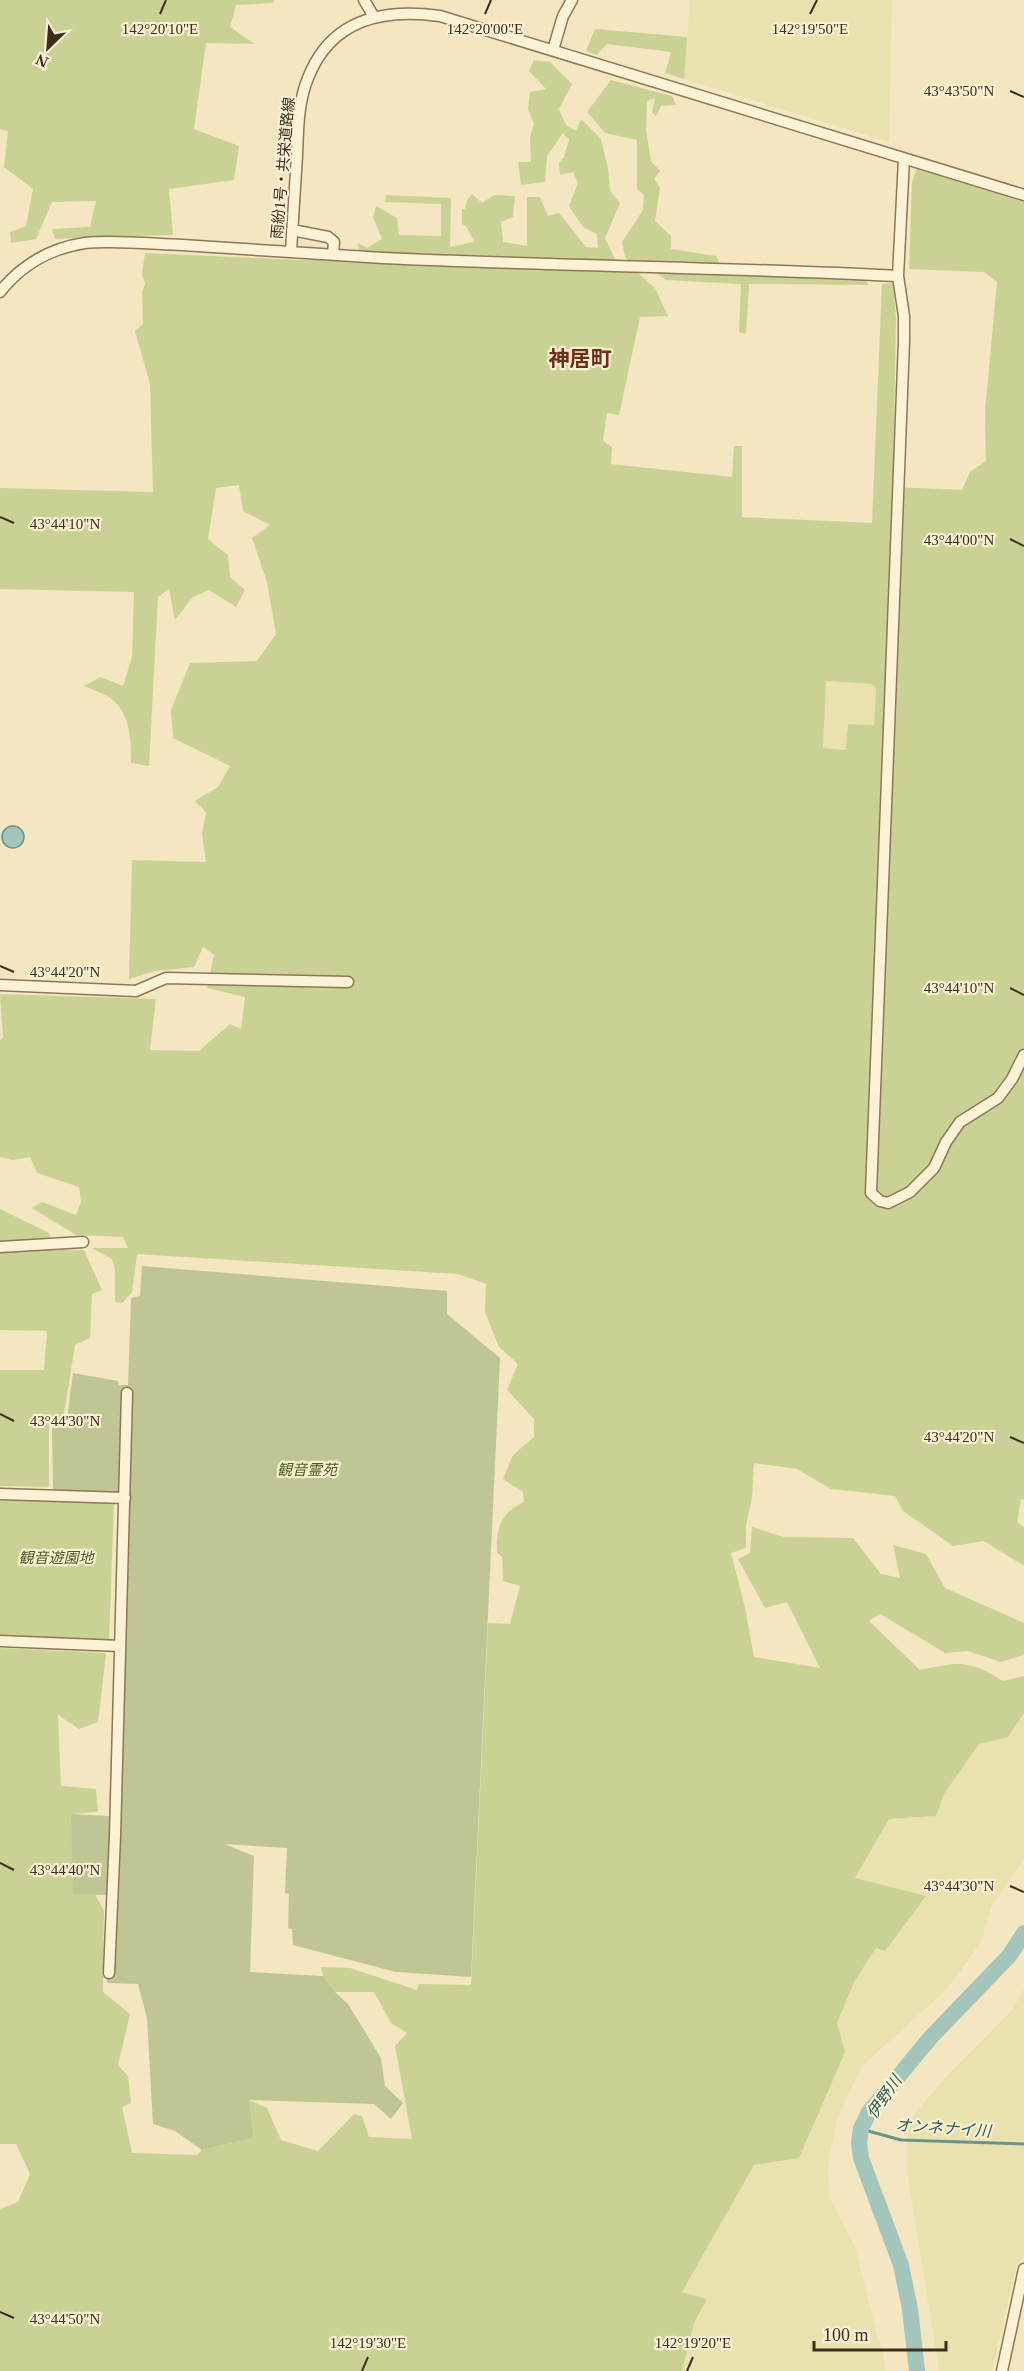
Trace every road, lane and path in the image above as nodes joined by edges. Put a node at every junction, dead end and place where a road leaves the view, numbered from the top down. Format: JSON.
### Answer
{"nodes":[{"id":1,"x":364,"y":0,"type":"edge"},
{"id":2,"x":572,"y":0,"type":"edge"},
{"id":3,"x":374,"y":17,"type":"junction"},
{"id":4,"x":553,"y":50,"type":"junction"},
{"id":5,"x":904,"y":159,"type":"junction"},
{"id":6,"x":1024,"y":195,"type":"edge"},
{"id":7,"x":292,"y":230,"type":"junction"},
{"id":8,"x":291,"y":251,"type":"junction"},
{"id":9,"x":333,"y":254,"type":"junction"},
{"id":10,"x":898,"y":276,"type":"junction"},
{"id":11,"x":0,"y":292,"type":"edge"},
{"id":12,"x":348,"y":982,"type":"dead end"},
{"id":13,"x":0,"y":985,"type":"edge"},
{"id":14,"x":1024,"y":1055,"type":"edge"},
{"id":15,"x":83,"y":1242,"type":"dead end"},
{"id":16,"x":0,"y":1247,"type":"edge"},
{"id":17,"x":126,"y":1393,"type":"dead end"},
{"id":18,"x":0,"y":1494,"type":"edge"},
{"id":19,"x":125,"y":1498,"type":"junction"},
{"id":20,"x":0,"y":1641,"type":"edge"},
{"id":21,"x":120,"y":1646,"type":"junction"},
{"id":22,"x":109,"y":1973,"type":"dead end"},
{"id":23,"x":1024,"y":2269,"type":"edge"},
{"id":24,"x":1002,"y":2371,"type":"edge"}],
"edges":[{"from":1,"to":3,"type":"street"},
{"from":2,"to":4,"type":"street"},
{"from":3,"to":4,"type":"street","name":"雨紛1号・共栄道路線"},
{"from":3,"to":7,"type":"street","name":"雨紛1号・共栄道路線"},
{"from":4,"to":5,"type":"street","name":"雨紛1号・共栄道路線"},
{"from":5,"to":6,"type":"street","name":"雨紛1号・共栄道路線"},
{"from":5,"to":10,"type":"street"},
{"from":7,"to":8,"type":"street","name":"雨紛1号・共栄道路線"},
{"from":7,"to":9,"type":"street"},
{"from":8,"to":9,"type":"street"},
{"from":8,"to":11,"type":"street","name":"雨紛1号・共栄道路線"},
{"from":9,"to":10,"type":"street"},
{"from":10,"to":14,"type":"street"},
{"from":12,"to":13,"type":"street"},
{"from":15,"to":16,"type":"street"},
{"from":17,"to":19,"type":"street"},
{"from":18,"to":19,"type":"street"},
{"from":19,"to":21,"type":"street"},
{"from":20,"to":21,"type":"street"},
{"from":21,"to":22,"type":"street"},
{"from":23,"to":24,"type":"street"}]}
